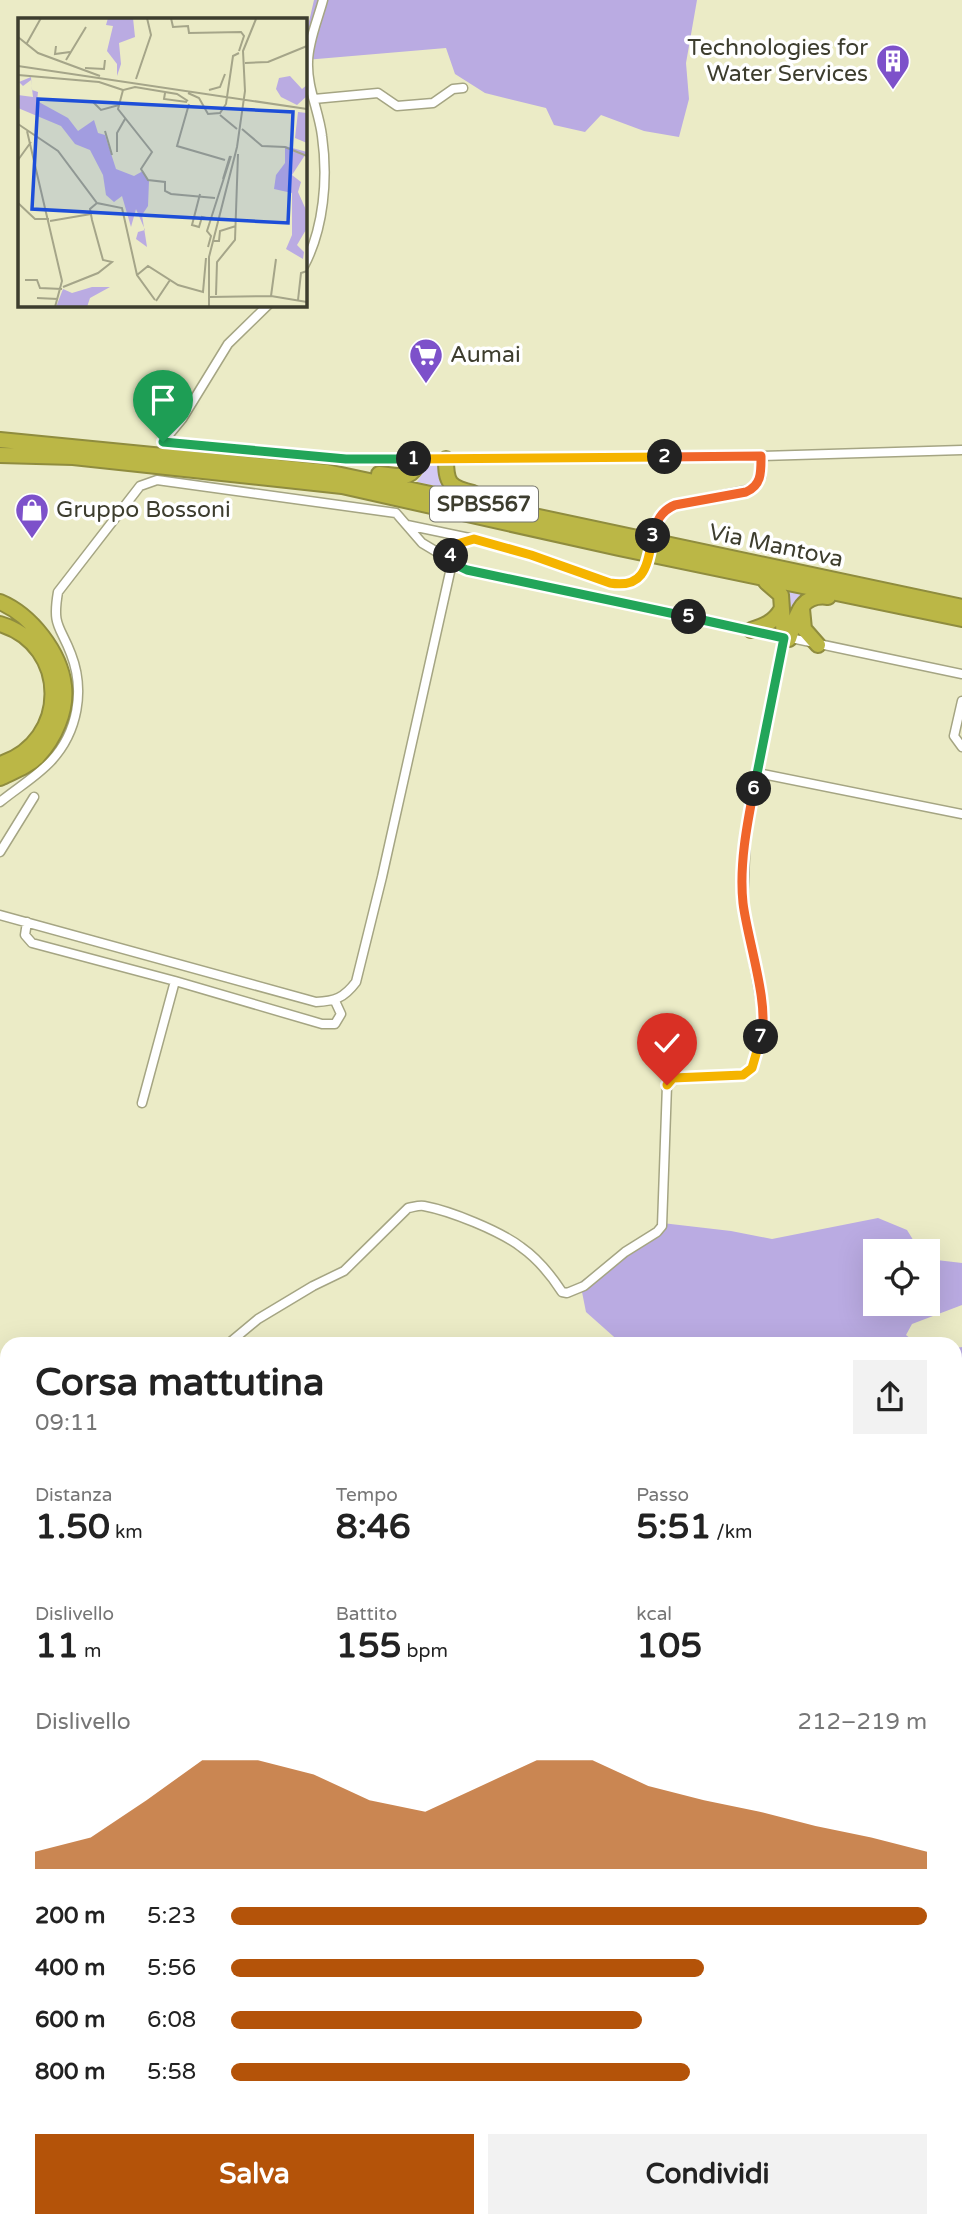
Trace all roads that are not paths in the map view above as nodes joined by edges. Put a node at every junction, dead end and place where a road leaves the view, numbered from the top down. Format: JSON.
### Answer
{"nodes":[{"id":1,"x":323,"y":0,"type":"edge"},
{"id":2,"x":463,"y":88,"type":"dead end"},
{"id":3,"x":314,"y":99,"type":"junction"},
{"id":4,"x":306,"y":261,"type":"edge"},
{"id":5,"x":267,"y":306,"type":"edge"},
{"id":6,"x":0,"y":440,"type":"edge"},
{"id":7,"x":962,"y":450,"type":"edge"},
{"id":8,"x":0,"y":455,"type":"edge"},
{"id":9,"x":761,"y":456,"type":"junction"},
{"id":10,"x":420,"y":459,"type":"junction"},
{"id":11,"x":446,"y":459,"type":"junction"},
{"id":12,"x":327,"y":472,"type":"junction"},
{"id":13,"x":523,"y":513,"type":"junction"},
{"id":14,"x":407,"y":525,"type":"junction"},
{"id":15,"x":442,"y":532,"type":"junction"},
{"id":16,"x":474,"y":539,"type":"junction"},
{"id":17,"x":419,"y":540,"type":"junction"},
{"id":18,"x":452,"y":563,"type":"junction"},
{"id":19,"x":756,"y":577,"type":"junction"},
{"id":20,"x":859,"y":598,"type":"junction"},
{"id":21,"x":0,"y":602,"type":"edge"},
{"id":22,"x":802,"y":607,"type":"junction"},
{"id":23,"x":962,"y":607,"type":"edge"},
{"id":24,"x":781,"y":610,"type":"junction"},
{"id":25,"x":962,"y":620,"type":"edge"},
{"id":26,"x":0,"y":624,"type":"edge"},
{"id":27,"x":751,"y":630,"type":"junction"},
{"id":28,"x":787,"y":638,"type":"junction"},
{"id":29,"x":818,"y":645,"type":"junction"},
{"id":30,"x":962,"y":674,"type":"edge"},
{"id":31,"x":962,"y":701,"type":"edge"},
{"id":32,"x":962,"y":747,"type":"edge"},
{"id":33,"x":0,"y":764,"type":"edge"},
{"id":34,"x":758,"y":773,"type":"junction"},
{"id":35,"x":0,"y":778,"type":"edge"},
{"id":36,"x":34,"y":797,"type":"dead end"},
{"id":37,"x":0,"y":802,"type":"edge"},
{"id":38,"x":962,"y":814,"type":"edge"},
{"id":39,"x":0,"y":852,"type":"edge"},
{"id":40,"x":0,"y":915,"type":"edge"},
{"id":41,"x":27,"y":922,"type":"junction"},
{"id":42,"x":175,"y":981,"type":"junction"},
{"id":43,"x":335,"y":1001,"type":"junction"},
{"id":44,"x":142,"y":1103,"type":"dead end"},
{"id":45,"x":236,"y":1337,"type":"edge"}],
"edges":[{"from":1,"to":3,"type":"street"},
{"from":2,"to":3,"type":"street"},
{"from":3,"to":4,"type":"street"},
{"from":5,"to":10,"type":"street"},
{"from":6,"to":12,"type":"highway","name":"Via Mantova","number":"SPBS567"},
{"from":7,"to":9,"type":"street"},
{"from":8,"to":19,"type":"highway","name":"Via Mantova","number":"SPBS567"},
{"from":9,"to":11,"type":"street"},
{"from":9,"to":16,"type":"street","bridge":true},
{"from":10,"to":11,"type":"street"},
{"from":10,"to":12,"type":"highway"},
{"from":11,"to":13,"type":"highway"},
{"from":12,"to":13,"type":"highway","name":"Via Mantova","number":"SPBS567"},
{"from":13,"to":23,"type":"highway","name":"Via Mantova","number":"SPBS567"},
{"from":14,"to":15,"type":"street"},
{"from":14,"to":17,"type":"street"},
{"from":14,"to":37,"type":"street"},
{"from":15,"to":16,"type":"street"},
{"from":15,"to":17,"type":"street"},
{"from":16,"to":18,"type":"street"},
{"from":17,"to":18,"type":"street"},
{"from":18,"to":27,"type":"street"},
{"from":18,"to":43,"type":"street"},
{"from":19,"to":20,"type":"highway","name":"Via Mantova","number":"SPBS567"},
{"from":19,"to":24,"type":"highway"},
{"from":20,"to":22,"type":"highway"},
{"from":20,"to":25,"type":"highway","name":"Via Mantova","number":"SPBS567"},
{"from":21,"to":35,"type":"highway"},
{"from":22,"to":28,"type":"highway"},
{"from":22,"to":29,"type":"highway"},
{"from":24,"to":27,"type":"highway"},
{"from":24,"to":28,"type":"highway"},
{"from":26,"to":33,"type":"highway"},
{"from":27,"to":28,"type":"street"},
{"from":28,"to":29,"type":"street"},
{"from":28,"to":34,"type":"street"},
{"from":29,"to":30,"type":"street"},
{"from":31,"to":32,"type":"street"},
{"from":34,"to":38,"type":"street"},
{"from":34,"to":45,"type":"street"},
{"from":36,"to":39,"type":"street"},
{"from":40,"to":41,"type":"street"},
{"from":41,"to":42,"type":"street"},
{"from":41,"to":43,"type":"street"},
{"from":42,"to":43,"type":"street"},
{"from":42,"to":44,"type":"street"}]}
